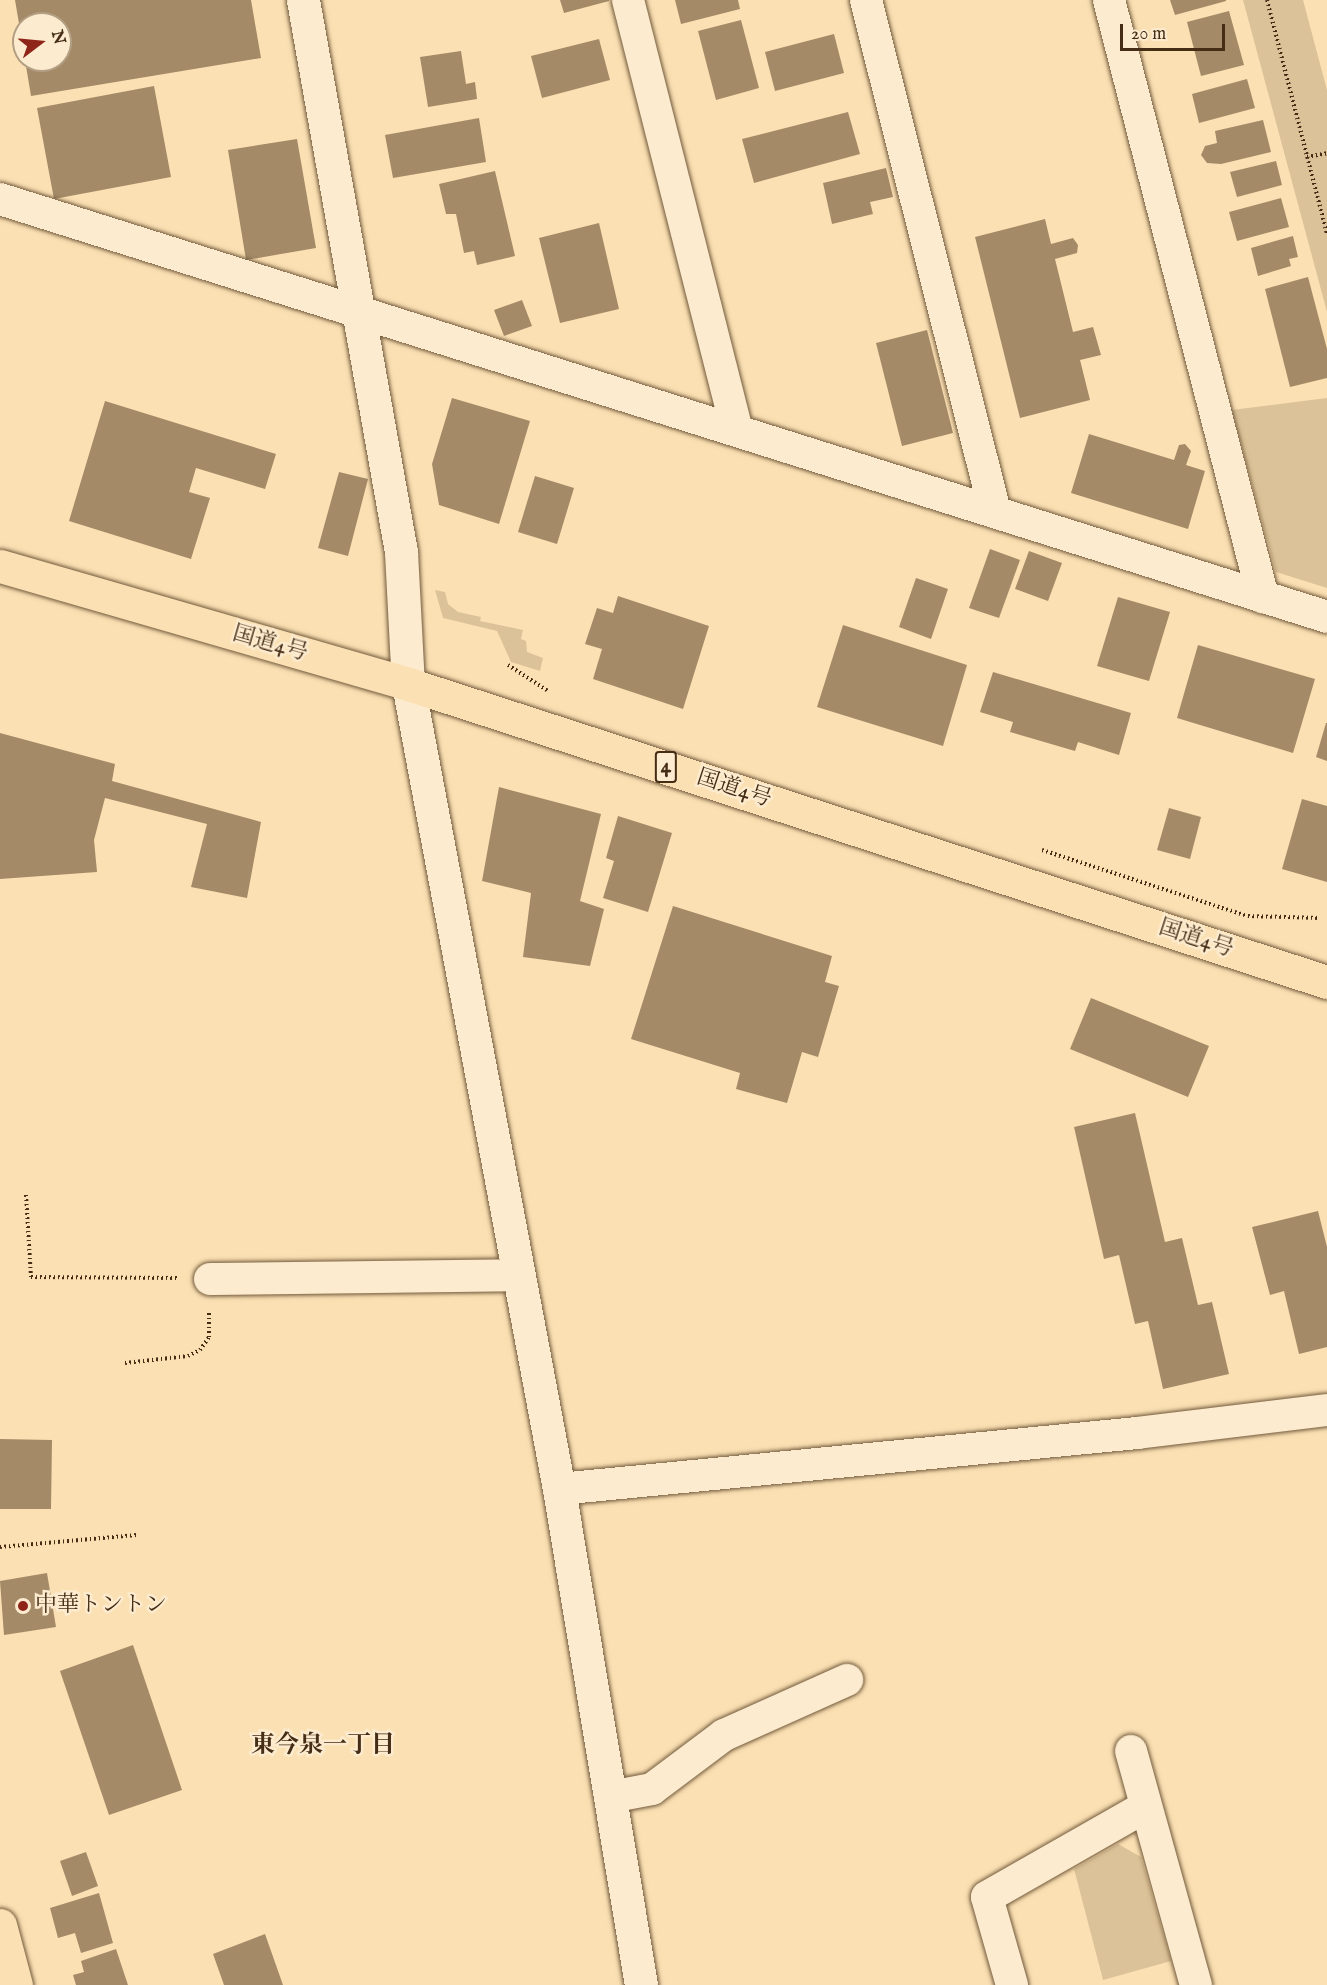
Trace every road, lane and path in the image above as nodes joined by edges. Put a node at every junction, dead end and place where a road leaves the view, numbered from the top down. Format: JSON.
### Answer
{"nodes":[{"id":1,"x":303,"y":0,"type":"edge"},
{"id":2,"x":628,"y":0,"type":"edge"},
{"id":3,"x":866,"y":0,"type":"edge"},
{"id":4,"x":1108,"y":0,"type":"edge"},
{"id":5,"x":1267,"y":0,"type":"edge"},
{"id":6,"x":1327,"y":153,"type":"edge"},
{"id":7,"x":1307,"y":157,"type":"junction"},
{"id":8,"x":0,"y":199,"type":"edge"},
{"id":9,"x":1327,"y":232,"type":"edge"},
{"id":10,"x":357,"y":311,"type":"junction"},
{"id":11,"x":737,"y":430,"type":"junction"},
{"id":12,"x":995,"y":512,"type":"junction"},
{"id":13,"x":0,"y":566,"type":"edge"},
{"id":14,"x":1263,"y":597,"type":"junction"},
{"id":15,"x":1327,"y":617,"type":"edge"},
{"id":16,"x":408,"y":684,"type":"junction"},
{"id":17,"x":1327,"y":982,"type":"edge"},
{"id":18,"x":26,"y":1195,"type":"dead end"},
{"id":19,"x":519,"y":1275,"type":"junction"},
{"id":20,"x":210,"y":1279,"type":"junction"},
{"id":21,"x":124,"y":1363,"type":"dead end"},
{"id":22,"x":1327,"y":1410,"type":"edge"},
{"id":23,"x":559,"y":1489,"type":"junction"},
{"id":24,"x":136,"y":1535,"type":"dead end"},
{"id":25,"x":0,"y":1547,"type":"edge"},
{"id":26,"x":847,"y":1680,"type":"dead end"},
{"id":27,"x":1131,"y":1751,"type":"dead end"},
{"id":28,"x":610,"y":1797,"type":"junction"},
{"id":29,"x":1145,"y":1807,"type":"junction"},
{"id":30,"x":0,"y":1925,"type":"edge"},
{"id":31,"x":16,"y":1985,"type":"edge"},
{"id":32,"x":641,"y":1985,"type":"edge"},
{"id":33,"x":1012,"y":1985,"type":"edge"},
{"id":34,"x":1196,"y":1985,"type":"edge"}],
"edges":[{"from":1,"to":10,"type":"street"},
{"from":2,"to":11,"type":"street"},
{"from":3,"to":12,"type":"street"},
{"from":4,"to":14,"type":"street"},
{"from":5,"to":7,"type":"path"},
{"from":6,"to":7,"type":"path"},
{"from":7,"to":9,"type":"path"},
{"from":8,"to":10,"type":"street"},
{"from":10,"to":11,"type":"street"},
{"from":10,"to":16,"type":"street"},
{"from":11,"to":12,"type":"street"},
{"from":12,"to":14,"type":"street"},
{"from":13,"to":16,"type":"main road","name":"国道4号","number":"4"},
{"from":14,"to":15,"type":"street"},
{"from":16,"to":17,"type":"main road","name":"国道4号","number":"4"},
{"from":16,"to":19,"type":"street"},
{"from":18,"to":20,"type":"path"},
{"from":19,"to":20,"type":"street"},
{"from":19,"to":23,"type":"street"},
{"from":20,"to":21,"type":"path"},
{"from":22,"to":23,"type":"street"},
{"from":23,"to":28,"type":"street"},
{"from":24,"to":25,"type":"path"},
{"from":26,"to":28,"type":"street"},
{"from":27,"to":29,"type":"street"},
{"from":28,"to":32,"type":"street"},
{"from":29,"to":33,"type":"street"},
{"from":29,"to":34,"type":"street"},
{"from":30,"to":31,"type":"main road"}]}
